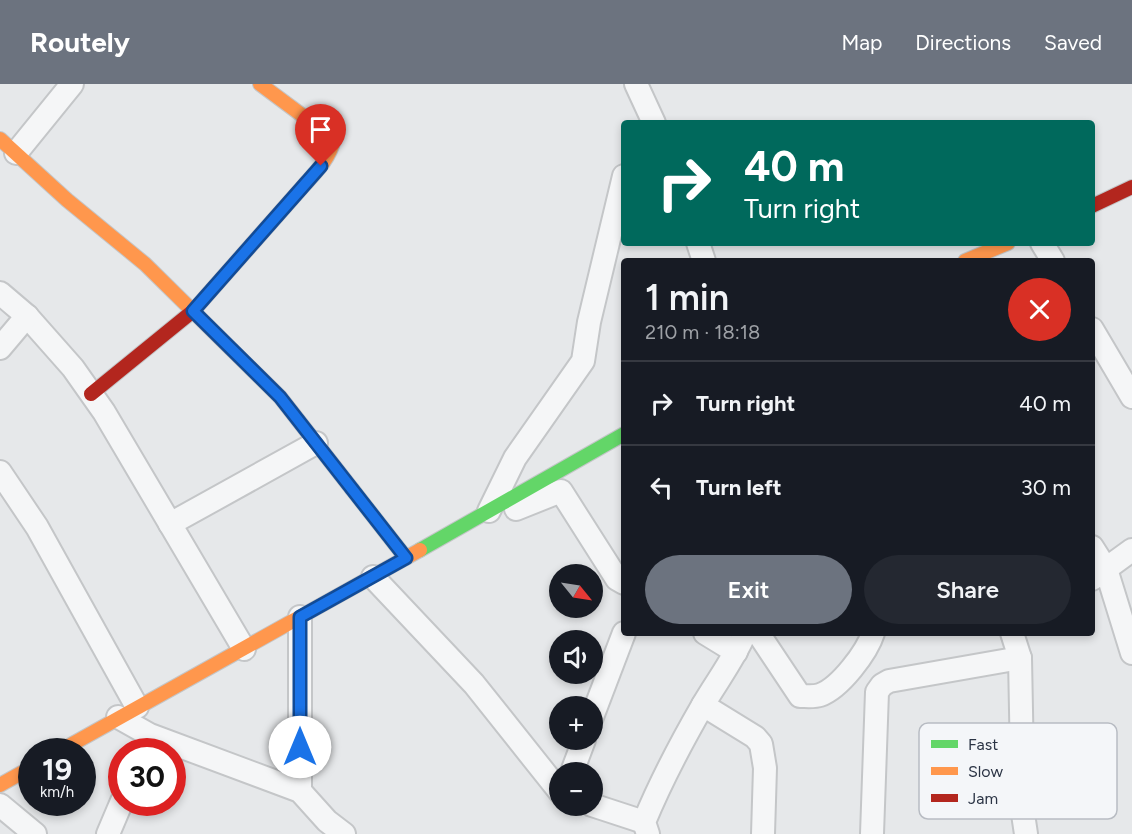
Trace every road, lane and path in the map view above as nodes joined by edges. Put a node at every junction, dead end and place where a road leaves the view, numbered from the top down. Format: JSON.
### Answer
{"nodes":[{"id":1,"x":72,"y":84,"type":"edge"},
{"id":2,"x":260,"y":84,"type":"edge"},
{"id":3,"x":641,"y":88,"type":"edge"},
{"id":4,"x":636,"y":120,"type":"edge"},
{"id":5,"x":653,"y":120,"type":"edge"},
{"id":6,"x":8,"y":146,"type":"edge"},
{"id":7,"x":1132,"y":188,"type":"edge"},
{"id":8,"x":621,"y":189,"type":"edge"},
{"id":9,"x":1095,"y":205,"type":"edge"},
{"id":10,"x":1001,"y":246,"type":"edge"},
{"id":11,"x":972,"y":258,"type":"edge"},
{"id":12,"x":0,"y":293,"type":"edge"},
{"id":13,"x":193,"y":311,"type":"junction"},
{"id":14,"x":27,"y":316,"type":"junction"},
{"id":15,"x":1095,"y":333,"type":"edge"},
{"id":16,"x":0,"y":348,"type":"edge"},
{"id":17,"x":91,"y":394,"type":"junction"},
{"id":18,"x":1132,"y":397,"type":"edge"},
{"id":19,"x":621,"y":436,"type":"edge"},
{"id":20,"x":316,"y":443,"type":"junction"},
{"id":21,"x":0,"y":472,"type":"edge"},
{"id":22,"x":489,"y":512,"type":"junction"},
{"id":23,"x":170,"y":524,"type":"junction"},
{"id":24,"x":447,"y":535,"type":"junction"},
{"id":25,"x":1132,"y":550,"type":"edge"},
{"id":26,"x":406,"y":558,"type":"junction"},
{"id":27,"x":1095,"y":559,"type":"edge"},
{"id":28,"x":1099,"y":574,"type":"edge"},
{"id":29,"x":373,"y":577,"type":"junction"},
{"id":30,"x":621,"y":581,"type":"edge"},
{"id":31,"x":300,"y":617,"type":"junction"},
{"id":32,"x":623,"y":636,"type":"edge"},
{"id":33,"x":716,"y":636,"type":"edge"},
{"id":34,"x":760,"y":636,"type":"edge"},
{"id":35,"x":872,"y":636,"type":"edge"},
{"id":36,"x":1013,"y":636,"type":"edge"},
{"id":37,"x":741,"y":643,"type":"edge"},
{"id":38,"x":244,"y":649,"type":"junction"},
{"id":39,"x":1132,"y":653,"type":"edge"},
{"id":40,"x":1020,"y":658,"type":"junction"},
{"id":41,"x":600,"y":696,"type":"edge"},
{"id":42,"x":703,"y":705,"type":"junction"},
{"id":43,"x":128,"y":712,"type":"junction"},
{"id":44,"x":1021,"y":723,"type":"edge"},
{"id":45,"x":82,"y":738,"type":"edge"},
{"id":46,"x":143,"y":738,"type":"edge"},
{"id":47,"x":186,"y":755,"type":"edge"},
{"id":48,"x":18,"y":775,"type":"edge"},
{"id":49,"x":549,"y":778,"type":"edge"},
{"id":50,"x":0,"y":785,"type":"edge"},
{"id":51,"x":300,"y":790,"type":"junction"},
{"id":52,"x":0,"y":805,"type":"edge"},
{"id":53,"x":603,"y":810,"type":"edge"},
{"id":54,"x":317,"y":811,"type":"junction"},
{"id":55,"x":116,"y":816,"type":"edge"},
{"id":56,"x":1024,"y":819,"type":"edge"},
{"id":57,"x":646,"y":828,"type":"edge"},
{"id":58,"x":35,"y":834,"type":"edge"},
{"id":59,"x":108,"y":834,"type":"edge"},
{"id":60,"x":312,"y":834,"type":"edge"},
{"id":61,"x":344,"y":834,"type":"edge"},
{"id":62,"x":763,"y":834,"type":"edge"},
{"id":63,"x":872,"y":834,"type":"edge"},
{"id":64,"x":1026,"y":834,"type":"edge"}],
"edges":[{"from":1,"to":6,"type":"street"},
{"from":2,"to":13,"type":"street"},
{"from":3,"to":4,"type":"street"},
{"from":3,"to":5,"type":"street"},
{"from":6,"to":13,"type":"street"},
{"from":7,"to":9,"type":"street"},
{"from":8,"to":22,"type":"street"},
{"from":10,"to":11,"type":"street"},
{"from":12,"to":14,"type":"street"},
{"from":13,"to":17,"type":"street"},
{"from":13,"to":20,"type":"street"},
{"from":14,"to":16,"type":"street"},
{"from":14,"to":17,"type":"street"},
{"from":15,"to":18,"type":"street"},
{"from":17,"to":23,"type":"street"},
{"from":19,"to":22,"type":"street"},
{"from":20,"to":23,"type":"street"},
{"from":20,"to":26,"type":"street"},
{"from":21,"to":43,"type":"street"},
{"from":22,"to":24,"type":"street"},
{"from":23,"to":38,"type":"street"},
{"from":24,"to":26,"type":"street"},
{"from":24,"to":30,"type":"street"},
{"from":25,"to":28,"type":"street"},
{"from":26,"to":29,"type":"street"},
{"from":27,"to":28,"type":"street"},
{"from":28,"to":39,"type":"street"},
{"from":29,"to":31,"type":"street"},
{"from":29,"to":49,"type":"street"},
{"from":31,"to":38,"type":"street"},
{"from":31,"to":51,"type":"street"},
{"from":32,"to":41,"type":"street"},
{"from":33,"to":37,"type":"street"},
{"from":34,"to":35,"type":"street"},
{"from":36,"to":40,"type":"street"},
{"from":37,"to":42,"type":"street"},
{"from":38,"to":43,"type":"street"},
{"from":40,"to":44,"type":"street"},
{"from":40,"to":63,"type":"street"},
{"from":42,"to":57,"type":"street"},
{"from":42,"to":62,"type":"street"},
{"from":43,"to":45,"type":"street"},
{"from":43,"to":46,"type":"street"},
{"from":47,"to":51,"type":"street"},
{"from":48,"to":50,"type":"street"},
{"from":51,"to":54,"type":"street"},
{"from":52,"to":58,"type":"street"},
{"from":53,"to":57,"type":"street"},
{"from":54,"to":60,"type":"street"},
{"from":54,"to":61,"type":"street"},
{"from":55,"to":59,"type":"street"},
{"from":56,"to":64,"type":"street"}]}
